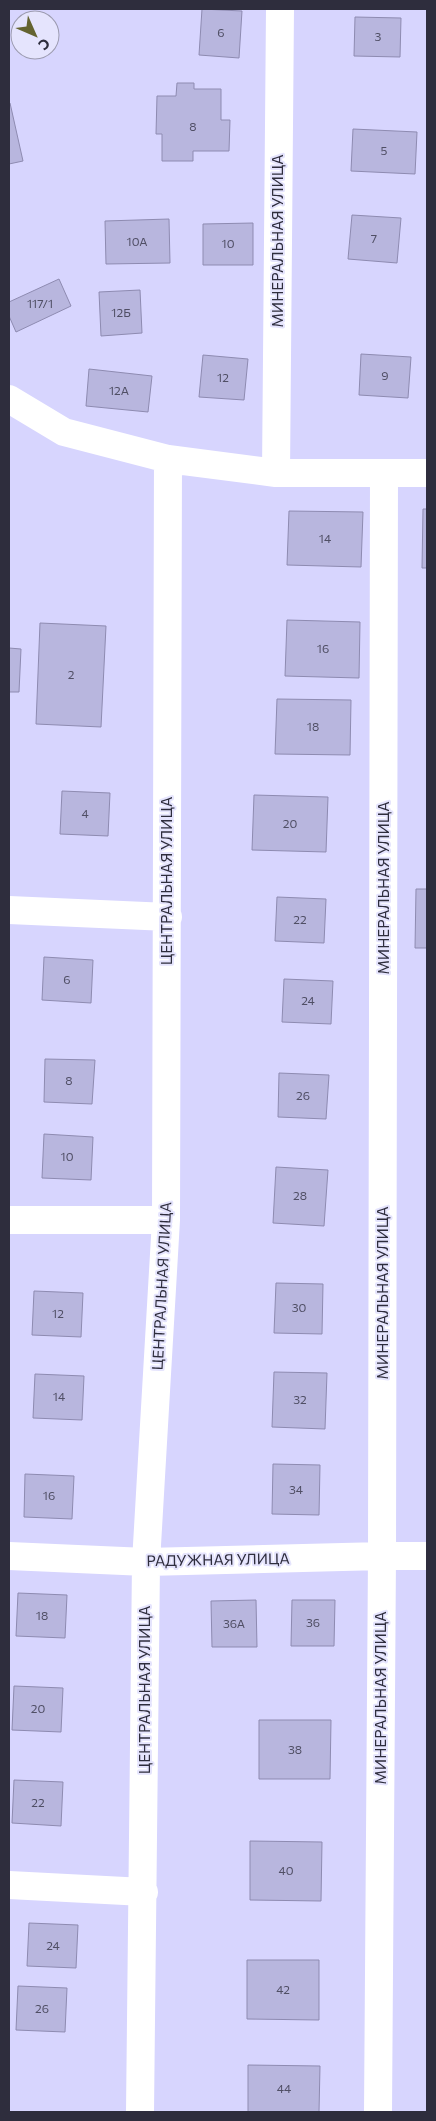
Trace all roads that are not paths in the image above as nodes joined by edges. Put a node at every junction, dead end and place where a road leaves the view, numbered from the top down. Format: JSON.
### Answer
{"nodes":[{"id":1,"x":280,"y":9,"type":"edge"},
{"id":2,"x":9,"y":399,"type":"edge"},
{"id":3,"x":168,"y":459,"type":"junction"},
{"id":4,"x":276,"y":473,"type":"junction"},
{"id":5,"x":427,"y":473,"type":"edge"},
{"id":6,"x":384,"y":474,"type":"junction"},
{"id":7,"x":9,"y":910,"type":"edge"},
{"id":8,"x":168,"y":917,"type":"junction"},
{"id":9,"x":9,"y":1220,"type":"edge"},
{"id":10,"x":166,"y":1220,"type":"junction"},
{"id":11,"x":9,"y":1556,"type":"edge"},
{"id":12,"x":382,"y":1556,"type":"junction"},
{"id":13,"x":427,"y":1556,"type":"edge"},
{"id":14,"x":146,"y":1562,"type":"junction"},
{"id":15,"x":9,"y":1885,"type":"edge"},
{"id":16,"x":144,"y":1892,"type":"junction"},
{"id":17,"x":140,"y":2112,"type":"edge"},
{"id":18,"x":378,"y":2112,"type":"edge"}],
"edges":[{"from":1,"to":4,"type":"street","name":"МИНЕРАЛЬНАЯ УЛИЦА"},
{"from":2,"to":3,"type":"street"},
{"from":3,"to":4,"type":"street"},
{"from":3,"to":8,"type":"street","name":"ЦЕНТРАЛЬНАЯ УЛИЦА"},
{"from":4,"to":6,"type":"street"},
{"from":5,"to":6,"type":"street"},
{"from":6,"to":12,"type":"street","name":"МИНЕРАЛЬНАЯ УЛИЦА"},
{"from":7,"to":8,"type":"street"},
{"from":8,"to":10,"type":"street","name":"ЦЕНТРАЛЬНАЯ УЛИЦА"},
{"from":9,"to":10,"type":"street"},
{"from":10,"to":14,"type":"street","name":"ЦЕНТРАЛЬНАЯ УЛИЦА"},
{"from":11,"to":14,"type":"street","name":"РАДУЖНАЯ УЛИЦА"},
{"from":12,"to":13,"type":"street","name":"РАДУЖНАЯ УЛИЦА"},
{"from":12,"to":14,"type":"street","name":"РАДУЖНАЯ УЛИЦА"},
{"from":12,"to":18,"type":"street","name":"МИНЕРАЛЬНАЯ УЛИЦА"},
{"from":14,"to":16,"type":"street","name":"ЦЕНТРАЛЬНАЯ УЛИЦА"},
{"from":15,"to":16,"type":"street"},
{"from":16,"to":17,"type":"street","name":"ЦЕНТРАЛЬНАЯ УЛИЦА"}]}
